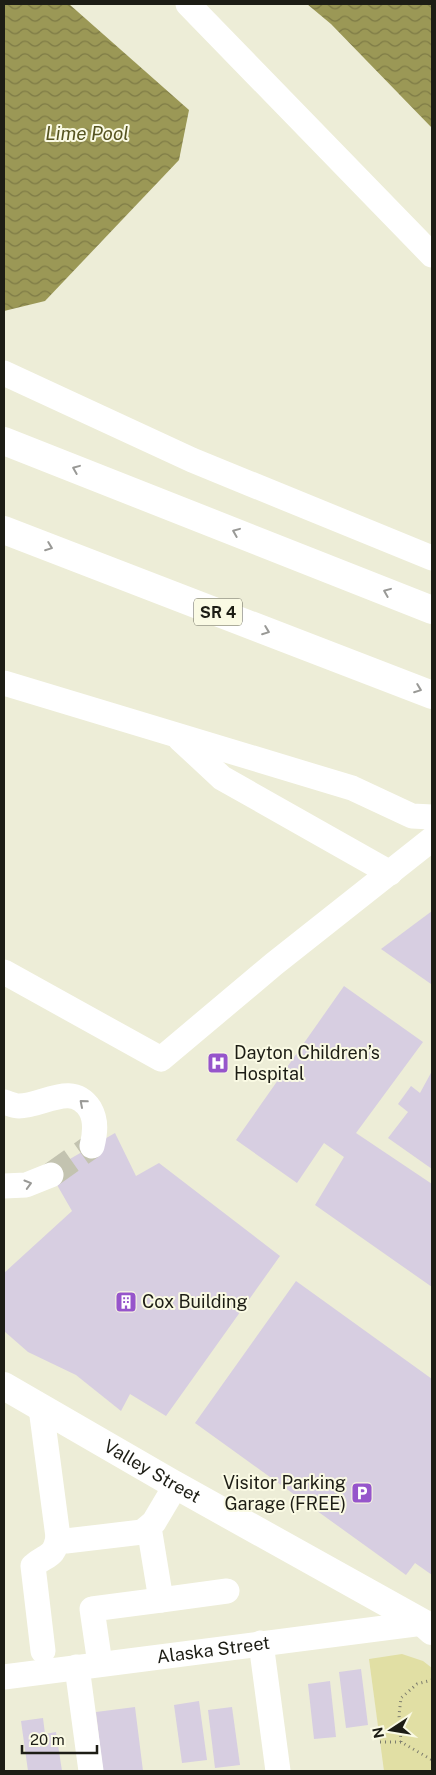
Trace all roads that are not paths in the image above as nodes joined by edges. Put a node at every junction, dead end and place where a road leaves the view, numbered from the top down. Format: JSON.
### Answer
{"nodes":[{"id":1,"x":188,"y":4,"type":"edge"},
{"id":2,"x":432,"y":255,"type":"edge"},
{"id":3,"x":4,"y":373,"type":"edge"},
{"id":4,"x":4,"y":441,"type":"edge"},
{"id":5,"x":4,"y":530,"type":"edge"},
{"id":6,"x":432,"y":558,"type":"edge"},
{"id":7,"x":432,"y":610,"type":"edge"},
{"id":8,"x":4,"y":682,"type":"edge"},
{"id":9,"x":432,"y":695,"type":"edge"},
{"id":10,"x":175,"y":734,"type":"junction"},
{"id":11,"x":432,"y":817,"type":"edge"},
{"id":12,"x":432,"y":839,"type":"edge"},
{"id":13,"x":390,"y":873,"type":"junction"},
{"id":14,"x":4,"y":972,"type":"edge"},
{"id":15,"x":4,"y":1102,"type":"edge"},
{"id":16,"x":92,"y":1146,"type":"dead end"},
{"id":17,"x":51,"y":1175,"type":"tunnel mouth"},
{"id":18,"x":4,"y":1186,"type":"edge"},
{"id":19,"x":4,"y":1386,"type":"edge"},
{"id":20,"x":41,"y":1408,"type":"junction"},
{"id":21,"x":176,"y":1485,"type":"junction"},
{"id":22,"x":148,"y":1527,"type":"junction"},
{"id":23,"x":58,"y":1537,"type":"junction"},
{"id":24,"x":227,"y":1592,"type":"dead end"},
{"id":25,"x":161,"y":1600,"type":"junction"},
{"id":26,"x":427,"y":1627,"type":"edge"},
{"id":27,"x":261,"y":1643,"type":"junction"},
{"id":28,"x":43,"y":1650,"type":"dead end"},
{"id":29,"x":88,"y":1666,"type":"junction"},
{"id":30,"x":4,"y":1677,"type":"edge"},
{"id":31,"x":91,"y":1771,"type":"edge"},
{"id":32,"x":278,"y":1771,"type":"edge"}],
"edges":[{"from":1,"to":2,"type":"street"},
{"from":3,"to":6,"type":"street"},
{"from":7,"to":4,"type":"main road","one_way":true},
{"from":5,"to":9,"type":"main road","number":"SR 4","one_way":true},
{"from":8,"to":10,"type":"street"},
{"from":10,"to":11,"type":"street"},
{"from":10,"to":13,"type":"street"},
{"from":12,"to":13,"type":"street"},
{"from":13,"to":14,"type":"street"},
{"from":16,"to":15,"type":"street","one_way":true},
{"from":18,"to":17,"type":"street","one_way":true},
{"from":19,"to":20,"type":"main road","name":"Valley Street"},
{"from":20,"to":21,"type":"main road","name":"Valley Street"},
{"from":20,"to":23,"type":"street"},
{"from":21,"to":22,"type":"street"},
{"from":21,"to":26,"type":"main road","name":"Valley Street"},
{"from":22,"to":23,"type":"street"},
{"from":22,"to":25,"type":"street"},
{"from":23,"to":28,"type":"street"},
{"from":24,"to":25,"type":"street"},
{"from":25,"to":29,"type":"street"},
{"from":26,"to":27,"type":"street","name":"Alaska Street"},
{"from":27,"to":29,"type":"street","name":"Alaska Street"},
{"from":27,"to":32,"type":"street"},
{"from":29,"to":30,"type":"street","name":"Alaska Street"},
{"from":29,"to":31,"type":"street"}]}
